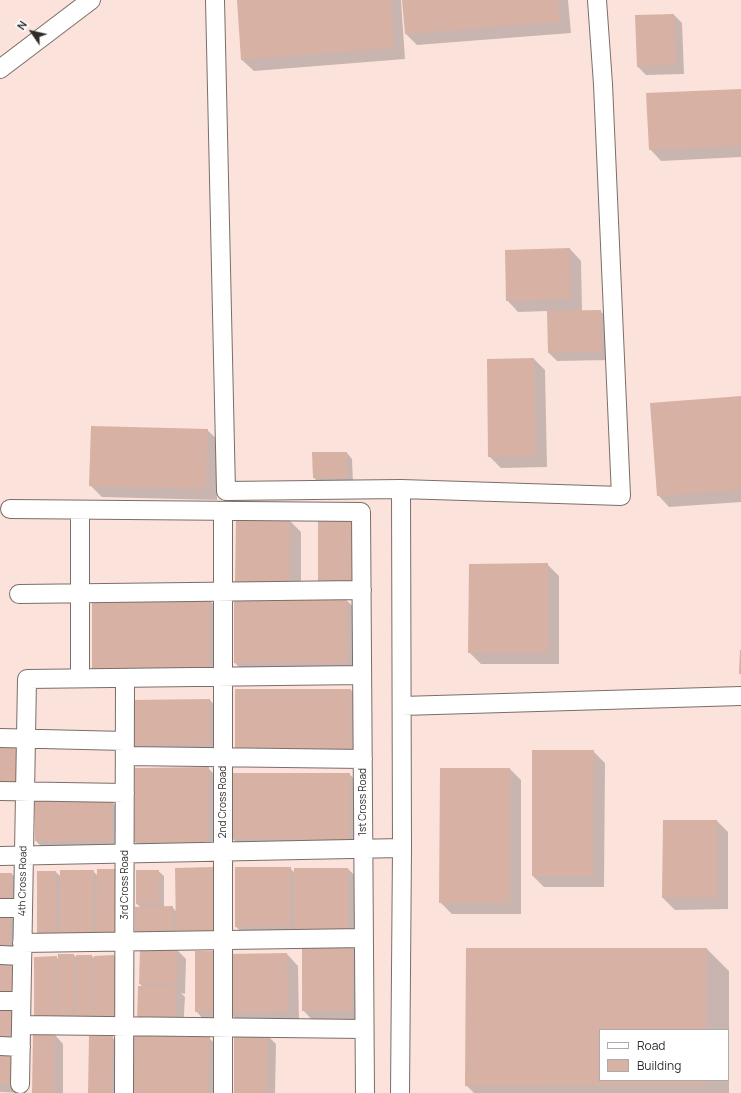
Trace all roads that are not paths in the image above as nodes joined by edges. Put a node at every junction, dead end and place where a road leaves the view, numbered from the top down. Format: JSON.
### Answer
{"nodes":[{"id":1,"x":91,"y":0,"type":"edge"},
{"id":2,"x":215,"y":0,"type":"edge"},
{"id":3,"x":597,"y":0,"type":"edge"},
{"id":4,"x":0,"y":69,"type":"edge"},
{"id":5,"x":401,"y":489,"type":"junction"},
{"id":6,"x":10,"y":509,"type":"dead end"},
{"id":7,"x":80,"y":510,"type":"junction"},
{"id":8,"x":223,"y":511,"type":"junction"},
{"id":9,"x":362,"y":590,"type":"junction"},
{"id":10,"x":223,"y":592,"type":"junction"},
{"id":11,"x":80,"y":593,"type":"junction"},
{"id":12,"x":19,"y":594,"type":"dead end"},
{"id":13,"x":362,"y":675,"type":"junction"},
{"id":14,"x":223,"y":677,"type":"junction"},
{"id":15,"x":80,"y":678,"type":"junction"},
{"id":16,"x":125,"y":678,"type":"junction"},
{"id":17,"x":741,"y":696,"type":"edge"},
{"id":18,"x":402,"y":706,"type":"junction"},
{"id":19,"x":0,"y":738,"type":"edge"},
{"id":20,"x":26,"y":739,"type":"junction"},
{"id":21,"x":125,"y":748,"type":"junction"},
{"id":22,"x":223,"y":757,"type":"junction"},
{"id":23,"x":363,"y":759,"type":"junction"},
{"id":24,"x":0,"y":791,"type":"edge"},
{"id":25,"x":25,"y":792,"type":"junction"},
{"id":26,"x":125,"y":793,"type":"junction"},
{"id":27,"x":402,"y":848,"type":"junction"},
{"id":28,"x":363,"y":849,"type":"junction"},
{"id":29,"x":223,"y":852,"type":"junction"},
{"id":30,"x":125,"y":854,"type":"junction"},
{"id":31,"x":24,"y":855,"type":"junction"},
{"id":32,"x":0,"y":856,"type":"edge"},
{"id":33,"x":0,"y":908,"type":"edge"},
{"id":34,"x":23,"y":908,"type":"junction"},
{"id":35,"x":364,"y":938,"type":"junction"},
{"id":36,"x":223,"y":940,"type":"junction"},
{"id":37,"x":124,"y":941,"type":"junction"},
{"id":38,"x":22,"y":950,"type":"junction"},
{"id":39,"x":0,"y":955,"type":"edge"},
{"id":40,"x":0,"y":1001,"type":"edge"},
{"id":41,"x":21,"y":1001,"type":"junction"},
{"id":42,"x":21,"y":1025,"type":"junction"},
{"id":43,"x":124,"y":1027,"type":"junction"},
{"id":44,"x":222,"y":1028,"type":"junction"},
{"id":45,"x":364,"y":1029,"type":"junction"},
{"id":46,"x":0,"y":1046,"type":"edge"},
{"id":47,"x":21,"y":1047,"type":"junction"},
{"id":48,"x":20,"y":1084,"type":"dead end"},
{"id":49,"x":124,"y":1093,"type":"edge"},
{"id":50,"x":222,"y":1093,"type":"edge"},
{"id":51,"x":365,"y":1093,"type":"edge"},
{"id":52,"x":400,"y":1093,"type":"edge"}],
"edges":[{"from":1,"to":4,"type":"street"},
{"from":2,"to":5,"type":"street"},
{"from":3,"to":5,"type":"street"},
{"from":5,"to":18,"type":"street"},
{"from":6,"to":7,"type":"street"},
{"from":7,"to":8,"type":"street"},
{"from":7,"to":11,"type":"street"},
{"from":8,"to":9,"type":"street","name":"1st Cross Road"},
{"from":8,"to":10,"type":"street","name":"2nd Cross Road"},
{"from":9,"to":10,"type":"street"},
{"from":9,"to":13,"type":"street","name":"1st Cross Road"},
{"from":10,"to":11,"type":"street"},
{"from":10,"to":14,"type":"street","name":"2nd Cross Road"},
{"from":11,"to":12,"type":"street"},
{"from":11,"to":15,"type":"street"},
{"from":13,"to":14,"type":"street"},
{"from":13,"to":23,"type":"street","name":"1st Cross Road"},
{"from":14,"to":16,"type":"street"},
{"from":14,"to":22,"type":"street","name":"2nd Cross Road"},
{"from":15,"to":16,"type":"street"},
{"from":15,"to":20,"type":"street","name":"4th Cross Road"},
{"from":16,"to":21,"type":"street","name":"3rd Cross Road"},
{"from":17,"to":18,"type":"street"},
{"from":18,"to":27,"type":"street"},
{"from":19,"to":20,"type":"street"},
{"from":20,"to":21,"type":"street"},
{"from":20,"to":25,"type":"street","name":"4th Cross Road"},
{"from":21,"to":22,"type":"street"},
{"from":21,"to":26,"type":"street","name":"3rd Cross Road"},
{"from":22,"to":23,"type":"street"},
{"from":22,"to":29,"type":"street","name":"2nd Cross Road"},
{"from":23,"to":28,"type":"street","name":"1st Cross Road"},
{"from":24,"to":25,"type":"street"},
{"from":25,"to":26,"type":"street"},
{"from":25,"to":31,"type":"street","name":"4th Cross Road"},
{"from":26,"to":30,"type":"street","name":"3rd Cross Road"},
{"from":27,"to":28,"type":"street"},
{"from":27,"to":52,"type":"street"},
{"from":28,"to":29,"type":"street"},
{"from":28,"to":35,"type":"street","name":"1st Cross Road"},
{"from":29,"to":30,"type":"street"},
{"from":29,"to":36,"type":"street","name":"2nd Cross Road"},
{"from":30,"to":31,"type":"street"},
{"from":30,"to":37,"type":"street","name":"3rd Cross Road"},
{"from":31,"to":32,"type":"street"},
{"from":31,"to":34,"type":"street","name":"4th Cross Road"},
{"from":33,"to":34,"type":"street"},
{"from":34,"to":38,"type":"street","name":"4th Cross Road"},
{"from":35,"to":36,"type":"street"},
{"from":35,"to":45,"type":"street","name":"1st Cross Road"},
{"from":36,"to":37,"type":"street"},
{"from":36,"to":44,"type":"street","name":"2nd Cross Road"},
{"from":37,"to":38,"type":"street"},
{"from":37,"to":43,"type":"street","name":"3rd Cross Road"},
{"from":38,"to":39,"type":"street"},
{"from":38,"to":41,"type":"street","name":"4th Cross Road"},
{"from":40,"to":41,"type":"street"},
{"from":41,"to":42,"type":"street","name":"4th Cross Road"},
{"from":42,"to":43,"type":"street"},
{"from":42,"to":47,"type":"street","name":"4th Cross Road"},
{"from":43,"to":44,"type":"street"},
{"from":43,"to":49,"type":"street","name":"3rd Cross Road"},
{"from":44,"to":45,"type":"street"},
{"from":44,"to":50,"type":"street","name":"2nd Cross Road"},
{"from":45,"to":51,"type":"street","name":"1st Cross Road"},
{"from":46,"to":47,"type":"street"},
{"from":47,"to":48,"type":"street","name":"4th Cross Road"}]}
